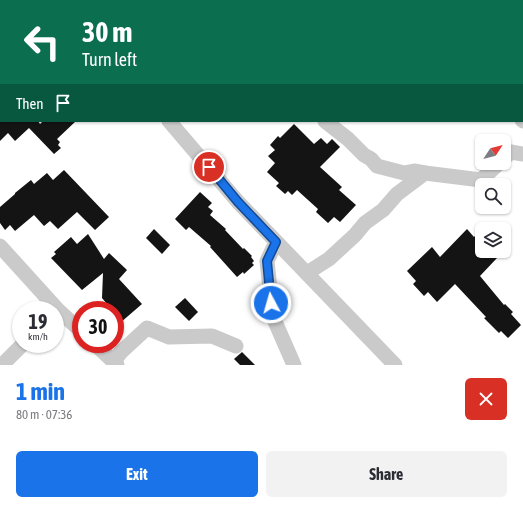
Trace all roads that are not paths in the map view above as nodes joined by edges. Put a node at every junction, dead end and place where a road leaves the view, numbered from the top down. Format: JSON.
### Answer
{"nodes":[{"id":1,"x":170,"y":122,"type":"edge"},
{"id":2,"x":326,"y":122,"type":"edge"},
{"id":3,"x":511,"y":152,"type":"edge"},
{"id":4,"x":523,"y":154,"type":"edge"},
{"id":5,"x":492,"y":170,"type":"edge"},
{"id":6,"x":425,"y":173,"type":"junction"},
{"id":7,"x":276,"y":242,"type":"junction"},
{"id":8,"x":0,"y":246,"type":"edge"},
{"id":9,"x":307,"y":273,"type":"junction"},
{"id":10,"x":48,"y":301,"type":"edge"},
{"id":11,"x":64,"y":317,"type":"edge"},
{"id":12,"x":72,"y":324,"type":"edge"},
{"id":13,"x":236,"y":346,"type":"dead end"},
{"id":14,"x":14,"y":353,"type":"edge"},
{"id":15,"x":104,"y":353,"type":"edge"},
{"id":16,"x":115,"y":363,"type":"edge"},
{"id":17,"x":2,"y":365,"type":"edge"},
{"id":18,"x":294,"y":365,"type":"edge"},
{"id":19,"x":395,"y":365,"type":"edge"}],
"edges":[{"from":1,"to":7,"type":"street"},
{"from":2,"to":6,"type":"street"},
{"from":3,"to":4,"type":"street"},
{"from":5,"to":6,"type":"street"},
{"from":6,"to":9,"type":"street"},
{"from":7,"to":9,"type":"street"},
{"from":7,"to":18,"type":"street"},
{"from":8,"to":10,"type":"street"},
{"from":9,"to":19,"type":"street"},
{"from":11,"to":12,"type":"street"},
{"from":13,"to":16,"type":"street"},
{"from":14,"to":17,"type":"street"},
{"from":15,"to":16,"type":"street"}]}
